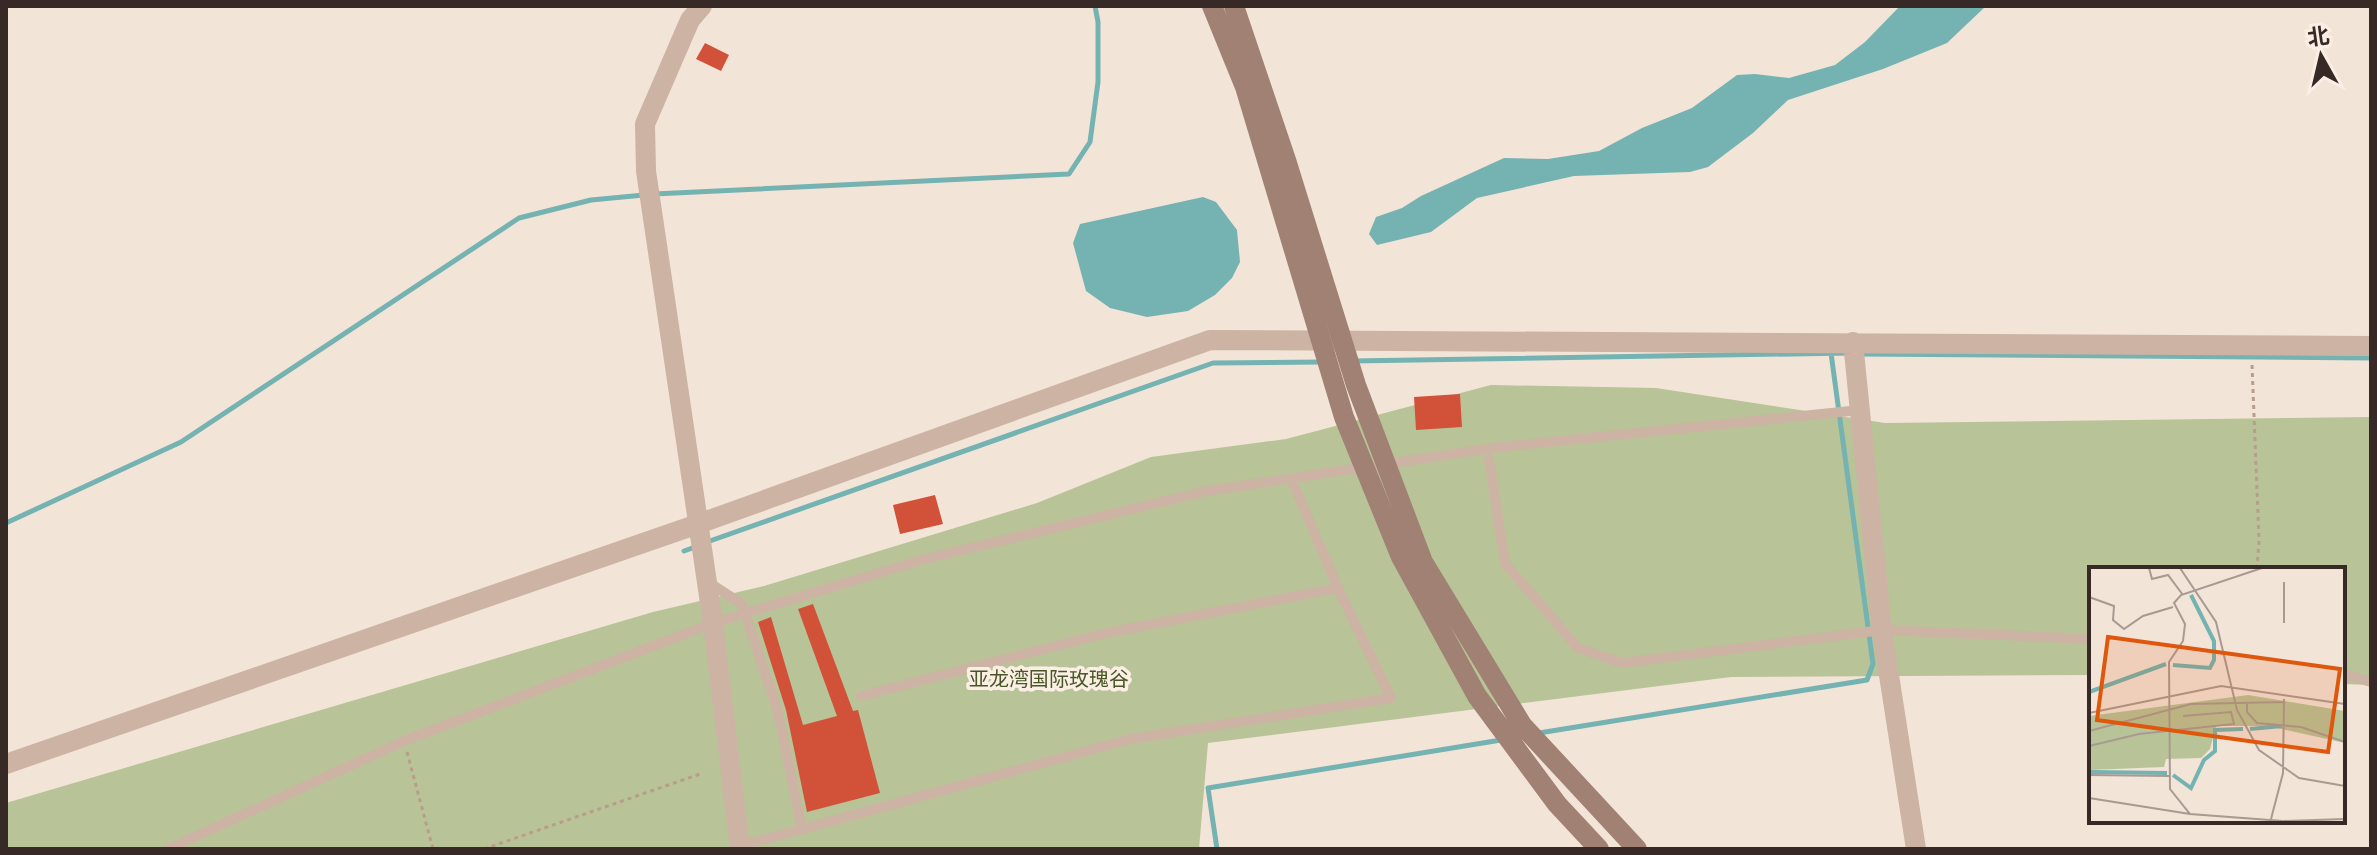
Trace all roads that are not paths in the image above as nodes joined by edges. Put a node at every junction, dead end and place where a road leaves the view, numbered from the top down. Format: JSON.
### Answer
{"nodes":[{"id":1,"x":702,"y":6,"type":"edge"},
{"id":2,"x":1212,"y":6,"type":"edge"},
{"id":3,"x":1234,"y":6,"type":"edge"},
{"id":4,"x":1277,"y":164,"type":"junction"},
{"id":5,"x":1853,"y":342,"type":"junction"},
{"id":6,"x":2371,"y":346,"type":"edge"},
{"id":7,"x":1860,"y":410,"type":"junction"},
{"id":8,"x":1489,"y":459,"type":"dead end"},
{"id":9,"x":1291,"y":478,"type":"junction"},
{"id":10,"x":698,"y":524,"type":"junction"},
{"id":11,"x":706,"y":581,"type":"junction"},
{"id":12,"x":1338,"y":588,"type":"junction"},
{"id":13,"x":713,"y":623,"type":"junction"},
{"id":14,"x":1882,"y":630,"type":"junction"},
{"id":15,"x":2089,"y":639,"type":"edge"},
{"id":16,"x":2345,"y":675,"type":"edge"},
{"id":17,"x":2371,"y":682,"type":"edge"},
{"id":18,"x":861,"y":696,"type":"dead end"},
{"id":19,"x":6,"y":764,"type":"edge"},
{"id":20,"x":802,"y":829,"type":"junction"},
{"id":21,"x":737,"y":848,"type":"edge"},
{"id":22,"x":168,"y":849,"type":"edge"},
{"id":23,"x":1599,"y":849,"type":"edge"},
{"id":24,"x":1637,"y":849,"type":"edge"},
{"id":25,"x":1916,"y":849,"type":"edge"}],
"edges":[{"from":1,"to":10,"type":"street"},
{"from":2,"to":4,"type":"main road"},
{"from":3,"to":4,"type":"main road"},
{"from":4,"to":23,"type":"main road"},
{"from":4,"to":24,"type":"main road"},
{"from":5,"to":6,"type":"street"},
{"from":5,"to":7,"type":"street"},
{"from":5,"to":10,"type":"street"},
{"from":7,"to":9,"type":"lane"},
{"from":7,"to":14,"type":"street"},
{"from":8,"to":14,"type":"lane"},
{"from":9,"to":12,"type":"lane"},
{"from":9,"to":13,"type":"lane"},
{"from":10,"to":11,"type":"street"},
{"from":10,"to":19,"type":"street"},
{"from":11,"to":13,"type":"street"},
{"from":11,"to":20,"type":"lane"},
{"from":12,"to":18,"type":"lane"},
{"from":12,"to":20,"type":"lane"},
{"from":13,"to":21,"type":"street"},
{"from":13,"to":22,"type":"lane"},
{"from":14,"to":15,"type":"lane"},
{"from":14,"to":25,"type":"street"},
{"from":16,"to":17,"type":"lane"},
{"from":20,"to":21,"type":"lane"}]}
